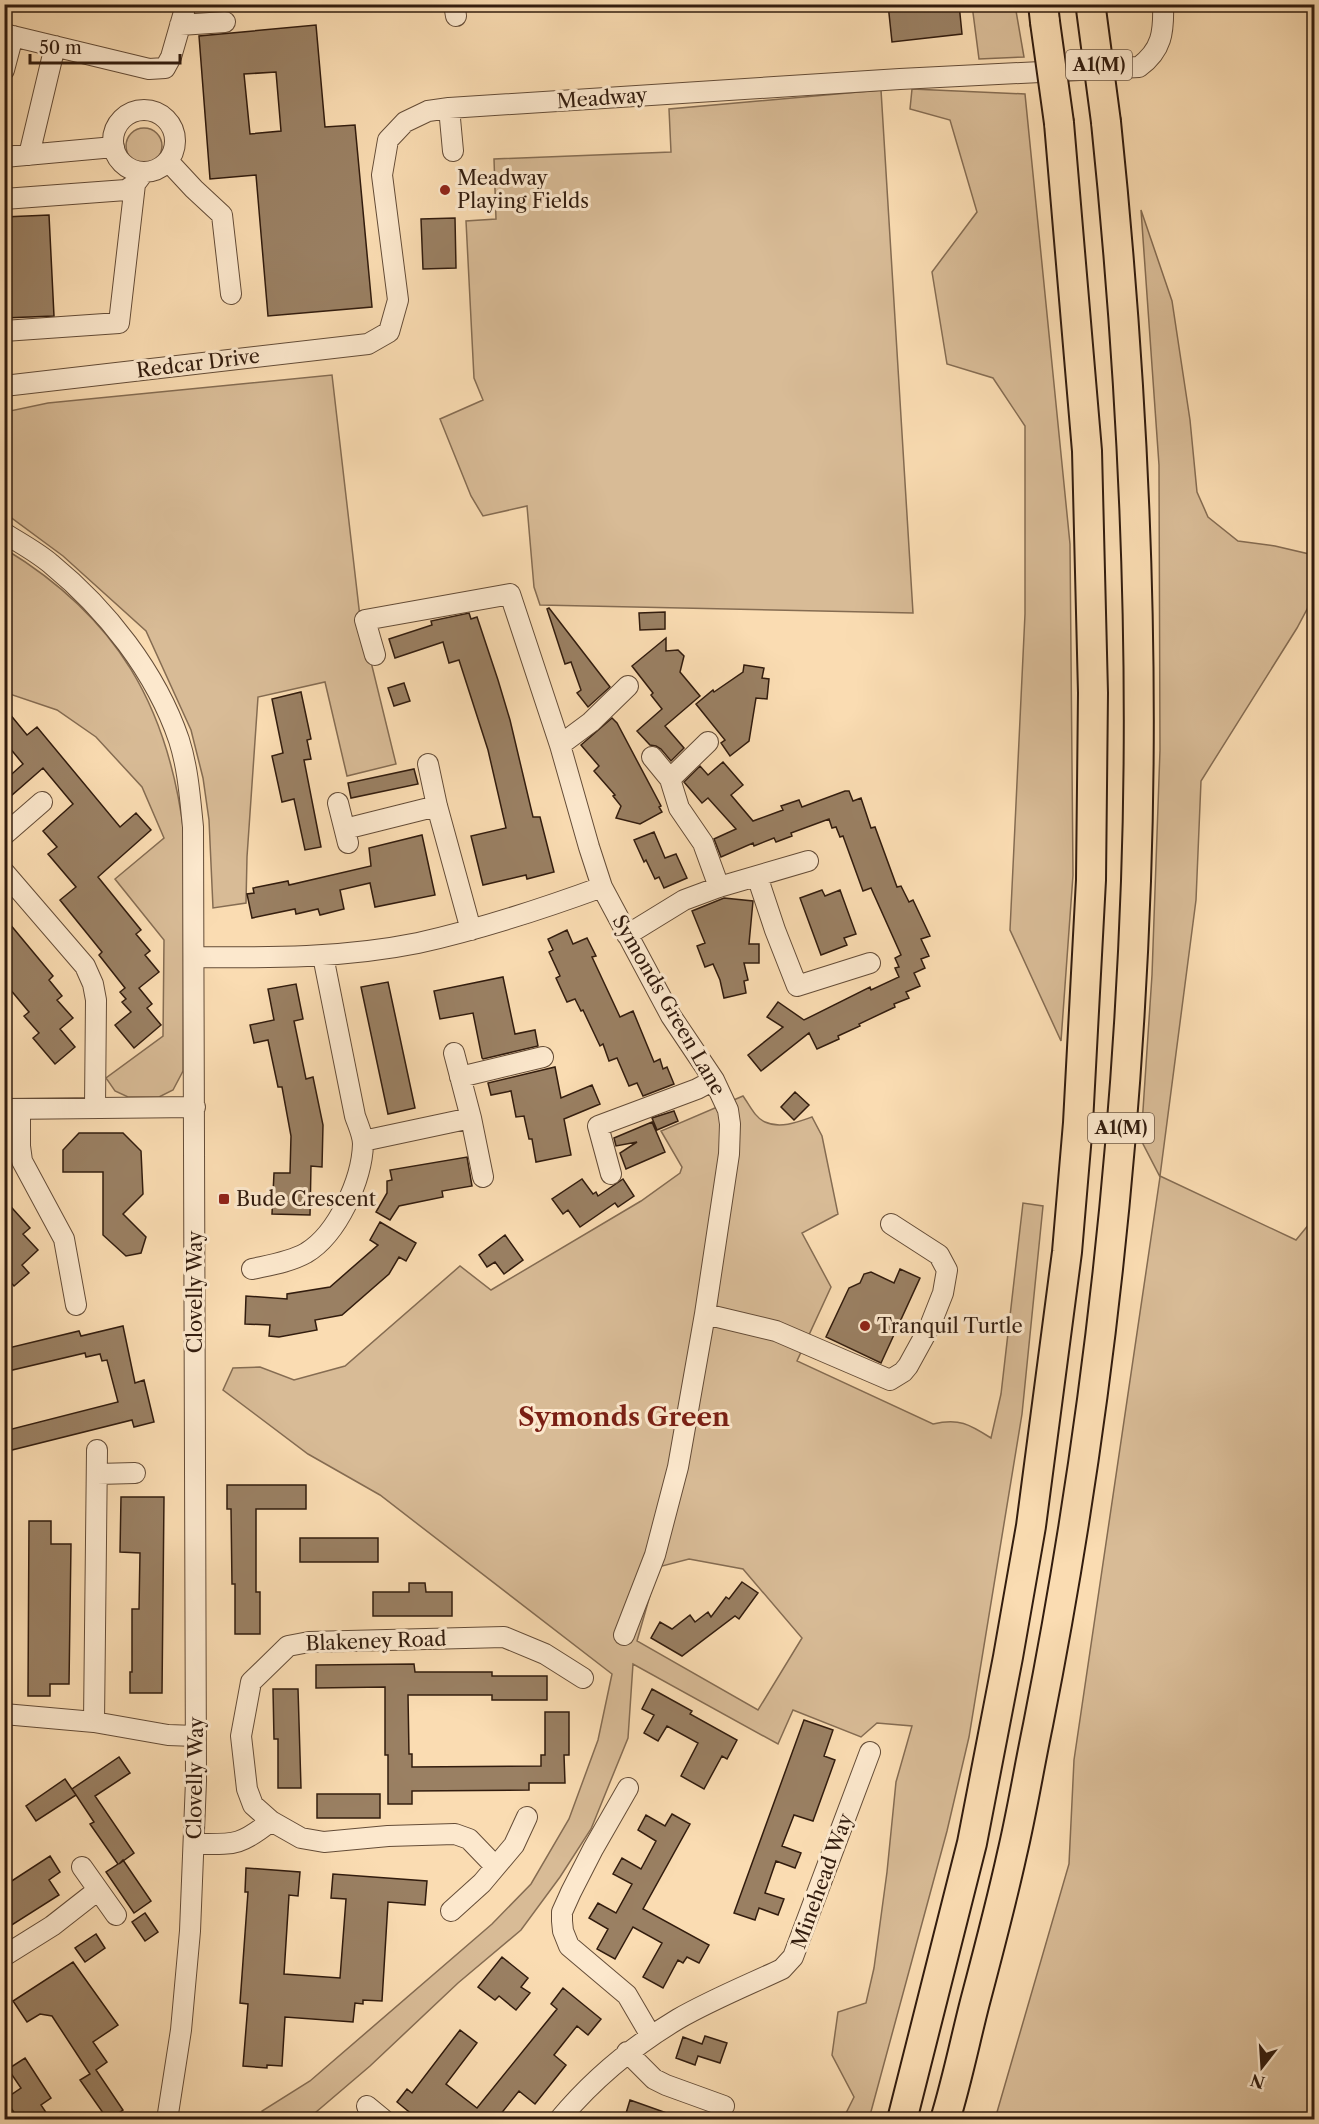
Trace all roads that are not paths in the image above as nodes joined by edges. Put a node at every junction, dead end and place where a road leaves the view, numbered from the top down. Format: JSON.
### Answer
{"nodes":[{"id":1,"x":1163,"y":4,"type":"edge"},
{"id":2,"x":1091,"y":7,"type":"edge"},
{"id":3,"x":1044,"y":13,"type":"edge"},
{"id":4,"x":225,"y":22,"type":"dead end"},
{"id":5,"x":9,"y":35,"type":"edge"},
{"id":6,"x":55,"y":46,"type":"junction"},
{"id":7,"x":4,"y":70,"type":"edge"},
{"id":8,"x":449,"y":108,"type":"junction"},
{"id":9,"x":114,"y":147,"type":"junction"},
{"id":10,"x":453,"y":151,"type":"dead end"},
{"id":11,"x":29,"y":155,"type":"junction"},
{"id":12,"x":4,"y":157,"type":"edge"},
{"id":13,"x":168,"y":161,"type":"junction"},
{"id":14,"x":140,"y":178,"type":"junction"},
{"id":15,"x":4,"y":199,"type":"edge"},
{"id":16,"x":231,"y":294,"type":"dead end"},
{"id":17,"x":4,"y":331,"type":"edge"},
{"id":18,"x":389,"y":332,"type":"joint"},
{"id":19,"x":4,"y":386,"type":"edge"},
{"id":20,"x":4,"y":533,"type":"edge"},
{"id":21,"x":375,"y":655,"type":"dead end"},
{"id":22,"x":628,"y":686,"type":"dead end"},
{"id":23,"x":708,"y":742,"type":"dead end"},
{"id":24,"x":560,"y":745,"type":"junction"},
{"id":25,"x":652,"y":757,"type":"dead end"},
{"id":26,"x":428,"y":764,"type":"dead end"},
{"id":27,"x":670,"y":779,"type":"junction"},
{"id":28,"x":42,"y":802,"type":"dead end"},
{"id":29,"x":338,"y":803,"type":"dead end"},
{"id":30,"x":437,"y":806,"type":"junction"},
{"id":31,"x":4,"y":835,"type":"edge"},
{"id":32,"x":808,"y":861,"type":"dead end"},
{"id":33,"x":4,"y":872,"type":"edge"},
{"id":34,"x":757,"y":876,"type":"junction"},
{"id":35,"x":602,"y":887,"type":"junction"},
{"id":36,"x":718,"y":887,"type":"junction"},
{"id":37,"x":471,"y":930,"type":"junction"},
{"id":38,"x":627,"y":935,"type":"junction"},
{"id":39,"x":322,"y":956,"type":"junction"},
{"id":40,"x":195,"y":957,"type":"junction"},
{"id":41,"x":870,"y":963,"type":"dead end"},
{"id":42,"x":454,"y":1053,"type":"dead end"},
{"id":43,"x":543,"y":1057,"type":"dead end"},
{"id":44,"x":460,"y":1077,"type":"junction"},
{"id":45,"x":714,"y":1080,"type":"junction"},
{"id":46,"x":95,"y":1107,"type":"junction"},
{"id":47,"x":195,"y":1107,"type":"junction"},
{"id":48,"x":12,"y":1109,"type":"edge"},
{"id":49,"x":471,"y":1118,"type":"junction"},
{"id":50,"x":363,"y":1141,"type":"junction"},
{"id":51,"x":611,"y":1174,"type":"dead end"},
{"id":52,"x":483,"y":1177,"type":"dead end"},
{"id":53,"x":891,"y":1224,"type":"dead end"},
{"id":54,"x":252,"y":1269,"type":"dead end"},
{"id":55,"x":76,"y":1305,"type":"dead end"},
{"id":56,"x":705,"y":1314,"type":"junction"},
{"id":57,"x":97,"y":1449,"type":"dead end"},
{"id":58,"x":135,"y":1473,"type":"dead end"},
{"id":59,"x":97,"y":1474,"type":"junction"},
{"id":60,"x":624,"y":1635,"type":"dead end"},
{"id":61,"x":583,"y":1678,"type":"dead end"},
{"id":62,"x":4,"y":1714,"type":"edge"},
{"id":63,"x":94,"y":1722,"type":"junction"},
{"id":64,"x":195,"y":1736,"type":"junction"},
{"id":65,"x":870,"y":1752,"type":"dead end"},
{"id":66,"x":628,"y":1788,"type":"dead end"},
{"id":67,"x":527,"y":1816,"type":"dead end"},
{"id":68,"x":271,"y":1821,"type":"junction"},
{"id":69,"x":194,"y":1844,"type":"junction"},
{"id":70,"x":495,"y":1866,"type":"junction"},
{"id":71,"x":82,"y":1867,"type":"dead end"},
{"id":72,"x":98,"y":1890,"type":"junction"},
{"id":73,"x":451,"y":1911,"type":"dead end"},
{"id":74,"x":116,"y":1916,"type":"dead end"},
{"id":75,"x":4,"y":1956,"type":"edge"},
{"id":76,"x":651,"y":2036,"type":"junction"},
{"id":77,"x":627,"y":2052,"type":"junction"},
{"id":78,"x":368,"y":2106,"type":"dead end"},
{"id":79,"x":724,"y":2106,"type":"dead end"},
{"id":80,"x":167,"y":2120,"type":"edge"},
{"id":81,"x":384,"y":2120,"type":"edge"},
{"id":82,"x":559,"y":2120,"type":"edge"},
{"id":83,"x":902,"y":2120,"type":"edge"},
{"id":84,"x":945,"y":2120,"type":"edge"}],
"edges":[{"from":1,"to":8,"type":"street","name":"Meadway"},
{"from":2,"to":84,"type":"highway","number":"A1(M)","bridge":true},
{"from":3,"to":83,"type":"highway","number":"A1(M)","bridge":true},
{"from":4,"to":6,"type":"street"},
{"from":5,"to":6,"type":"street"},
{"from":5,"to":7,"type":"street"},
{"from":6,"to":11,"type":"street"},
{"from":8,"to":10,"type":"street"},
{"from":8,"to":18,"type":"street","name":"Meadway"},
{"from":9,"to":11,"type":"street"},
{"from":9,"to":13,"type":"street"},
{"from":9,"to":14,"type":"street"},
{"from":11,"to":12,"type":"street"},
{"from":13,"to":14,"type":"street"},
{"from":13,"to":16,"type":"street"},
{"from":14,"to":15,"type":"street"},
{"from":14,"to":17,"type":"street"},
{"from":18,"to":19,"type":"street","name":"Redcar Drive"},
{"from":20,"to":40,"type":"street","name":"Clovelly Way"},
{"from":21,"to":24,"type":"street","name":"Symonds Green Lane"},
{"from":22,"to":24,"type":"street"},
{"from":23,"to":27,"type":"street"},
{"from":24,"to":35,"type":"street","name":"Symonds Green Lane"},
{"from":25,"to":27,"type":"street"},
{"from":26,"to":30,"type":"street"},
{"from":27,"to":36,"type":"street"},
{"from":28,"to":31,"type":"street"},
{"from":29,"to":30,"type":"street"},
{"from":30,"to":37,"type":"street"},
{"from":32,"to":34,"type":"street"},
{"from":33,"to":46,"type":"street"},
{"from":34,"to":36,"type":"street"},
{"from":34,"to":41,"type":"street"},
{"from":35,"to":37,"type":"street"},
{"from":35,"to":38,"type":"street","name":"Symonds Green Lane"},
{"from":36,"to":38,"type":"street"},
{"from":37,"to":39,"type":"street"},
{"from":38,"to":45,"type":"street","name":"Symonds Green Lane"},
{"from":39,"to":40,"type":"street"},
{"from":39,"to":50,"type":"street"},
{"from":40,"to":47,"type":"street","name":"Clovelly Way"},
{"from":42,"to":44,"type":"street"},
{"from":43,"to":44,"type":"street"},
{"from":44,"to":49,"type":"street"},
{"from":45,"to":51,"type":"street"},
{"from":45,"to":56,"type":"street","name":"Symonds Green Lane"},
{"from":46,"to":47,"type":"street"},
{"from":46,"to":48,"type":"street"},
{"from":47,"to":64,"type":"street","name":"Clovelly Way"},
{"from":48,"to":55,"type":"street"},
{"from":49,"to":50,"type":"street"},
{"from":49,"to":52,"type":"street"},
{"from":50,"to":54,"type":"street"},
{"from":53,"to":56,"type":"street"},
{"from":56,"to":60,"type":"street","name":"Symonds Green Lane"},
{"from":57,"to":59,"type":"street"},
{"from":58,"to":59,"type":"street"},
{"from":59,"to":63,"type":"street"},
{"from":61,"to":68,"type":"street","name":"Blakeney Road"},
{"from":62,"to":63,"type":"street"},
{"from":63,"to":64,"type":"street"},
{"from":64,"to":69,"type":"street","name":"Clovelly Way"},
{"from":65,"to":76,"type":"street","name":"Minehead Way"},
{"from":66,"to":76,"type":"street"},
{"from":67,"to":70,"type":"street"},
{"from":68,"to":69,"type":"street"},
{"from":68,"to":70,"type":"street","name":"Blakeney Road"},
{"from":69,"to":80,"type":"street","name":"Clovelly Way"},
{"from":70,"to":73,"type":"street"},
{"from":71,"to":72,"type":"street"},
{"from":72,"to":74,"type":"street"},
{"from":72,"to":75,"type":"street"},
{"from":76,"to":77,"type":"street","name":"Minehead Way"},
{"from":77,"to":79,"type":"street"},
{"from":77,"to":82,"type":"street","name":"Minehead Way"},
{"from":78,"to":81,"type":"street"}]}
